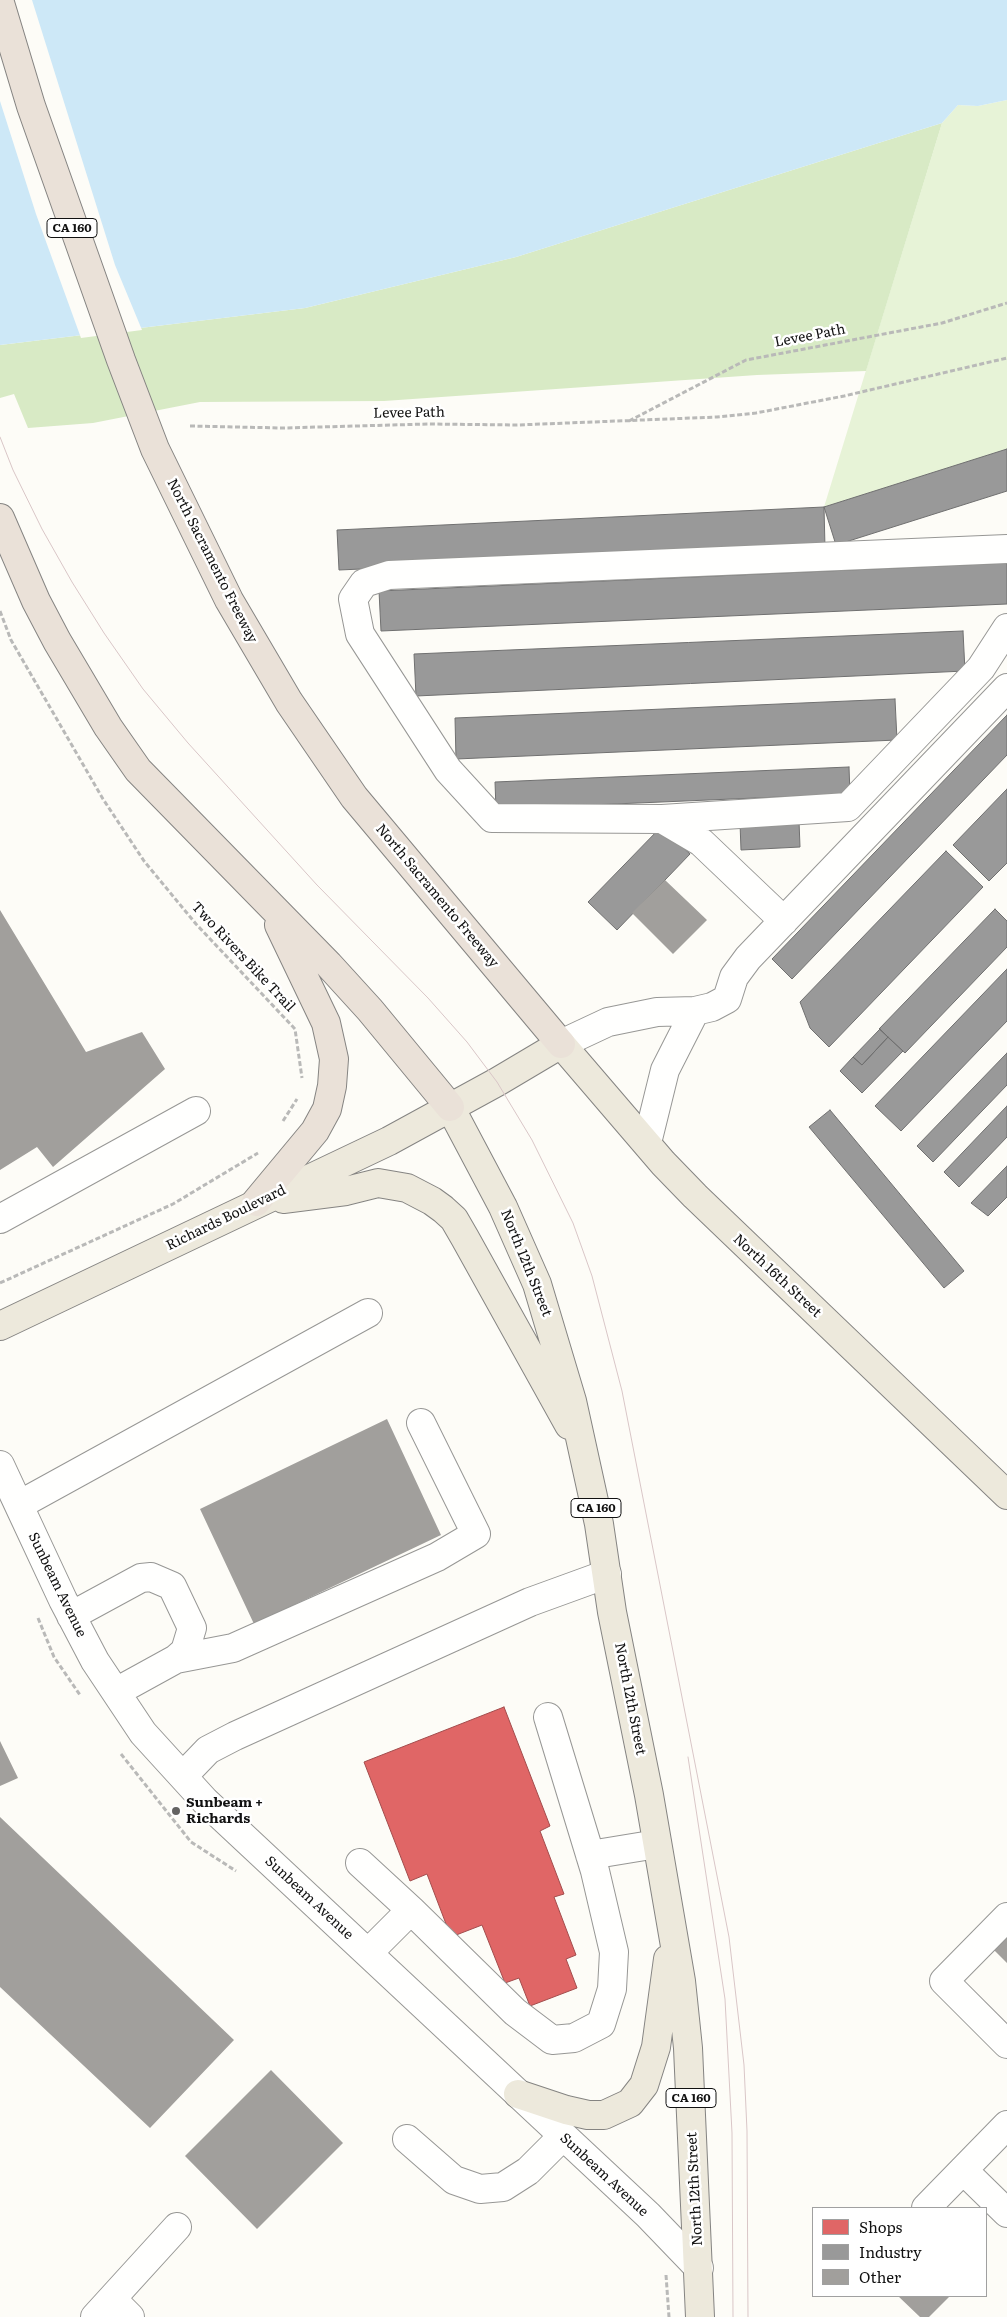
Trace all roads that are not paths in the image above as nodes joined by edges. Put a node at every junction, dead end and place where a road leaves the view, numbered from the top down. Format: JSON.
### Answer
{"nodes":[{"id":1,"x":0,"y":3,"type":"edge"},
{"id":2,"x":0,"y":518,"type":"edge"},
{"id":3,"x":1007,"y":549,"type":"edge"},
{"id":4,"x":1007,"y":628,"type":"edge"},
{"id":5,"x":1007,"y":688,"type":"edge"},
{"id":6,"x":662,"y":819,"type":"junction"},
{"id":7,"x":270,"y":905,"type":"junction"},
{"id":8,"x":784,"y":921,"type":"junction"},
{"id":9,"x":695,"y":1011,"type":"junction"},
{"id":10,"x":561,"y":1044,"type":"junction"},
{"id":11,"x":450,"y":1107,"type":"junction"},
{"id":12,"x":196,"y":1111,"type":"dead end"},
{"id":13,"x":647,"y":1143,"type":"junction"},
{"id":14,"x":256,"y":1202,"type":"junction"},
{"id":15,"x":0,"y":1219,"type":"edge"},
{"id":16,"x":368,"y":1313,"type":"dead end"},
{"id":17,"x":0,"y":1326,"type":"edge"},
{"id":18,"x":421,"y":1423,"type":"dead end"},
{"id":19,"x":583,"y":1450,"type":"junction"},
{"id":20,"x":0,"y":1465,"type":"edge"},
{"id":21,"x":1007,"y":1494,"type":"edge"},
{"id":22,"x":19,"y":1505,"type":"junction"},
{"id":23,"x":607,"y":1574,"type":"junction"},
{"id":24,"x":71,"y":1616,"type":"junction"},
{"id":25,"x":176,"y":1659,"type":"junction"},
{"id":26,"x":116,"y":1692,"type":"junction"},
{"id":27,"x":548,"y":1717,"type":"dead end"},
{"id":28,"x":183,"y":1776,"type":"junction"},
{"id":29,"x":658,"y":1844,"type":"junction"},
{"id":30,"x":590,"y":1855,"type":"junction"},
{"id":31,"x":360,"y":1864,"type":"dead end"},
{"id":32,"x":411,"y":1910,"type":"junction"},
{"id":33,"x":1007,"y":1918,"type":"edge"},
{"id":34,"x":672,"y":1930,"type":"junction"},
{"id":35,"x":368,"y":1953,"type":"junction"},
{"id":36,"x":1007,"y":2044,"type":"edge"},
{"id":37,"x":518,"y":2094,"type":"junction"},
{"id":38,"x":1007,"y":2125,"type":"edge"},
{"id":39,"x":563,"y":2136,"type":"junction"},
{"id":40,"x":407,"y":2139,"type":"dead end"},
{"id":41,"x":963,"y":2170,"type":"junction"},
{"id":42,"x":927,"y":2207,"type":"edge"},
{"id":43,"x":1007,"y":2213,"type":"edge"},
{"id":44,"x":177,"y":2227,"type":"dead end"},
{"id":45,"x":700,"y":2268,"type":"junction"},
{"id":46,"x":113,"y":2311,"type":"edge"},
{"id":47,"x":700,"y":2317,"type":"edge"}],
"edges":[{"from":1,"to":10,"type":"highway","name":"North Sacramento Freeway","number":"CA 160"},
{"from":2,"to":7,"type":"highway"},
{"from":3,"to":6,"type":"street"},
{"from":4,"to":6,"type":"street"},
{"from":5,"to":8,"type":"street"},
{"from":6,"to":8,"type":"street"},
{"from":7,"to":11,"type":"highway","number":"CA 160"},
{"from":7,"to":14,"type":"highway"},
{"from":8,"to":9,"type":"street"},
{"from":9,"to":10,"type":"street"},
{"from":9,"to":13,"type":"street"},
{"from":10,"to":11,"type":"main road","name":"Richards Boulevard"},
{"from":10,"to":13,"type":"main road","name":"North 16th Street"},
{"from":11,"to":14,"type":"main road","name":"Richards Boulevard"},
{"from":11,"to":19,"type":"main road","name":"North 12th Street","number":"CA 160"},
{"from":12,"to":15,"type":"street"},
{"from":13,"to":21,"type":"main road","name":"North 16th Street"},
{"from":14,"to":17,"type":"main road","name":"Richards Boulevard"},
{"from":14,"to":19,"type":"main road"},
{"from":16,"to":22,"type":"street"},
{"from":18,"to":25,"type":"street"},
{"from":19,"to":23,"type":"main road","name":"North 12th Street","number":"CA 160"},
{"from":20,"to":22,"type":"street","name":"Sunbeam Avenue"},
{"from":22,"to":24,"type":"street","name":"Sunbeam Avenue"},
{"from":23,"to":28,"type":"street"},
{"from":23,"to":29,"type":"main road","name":"North 12th Street","number":"CA 160"},
{"from":24,"to":25,"type":"street"},
{"from":24,"to":26,"type":"street","name":"Sunbeam Avenue"},
{"from":25,"to":26,"type":"street"},
{"from":26,"to":28,"type":"street","name":"Sunbeam Avenue"},
{"from":27,"to":30,"type":"street"},
{"from":28,"to":35,"type":"street","name":"Sunbeam Avenue"},
{"from":29,"to":30,"type":"street"},
{"from":29,"to":34,"type":"main road","name":"North 12th Street","number":"CA 160"},
{"from":30,"to":32,"type":"street"},
{"from":31,"to":32,"type":"street"},
{"from":32,"to":35,"type":"street"},
{"from":33,"to":36,"type":"street"},
{"from":34,"to":37,"type":"main road"},
{"from":34,"to":45,"type":"main road","name":"North 12th Street","number":"CA 160"},
{"from":35,"to":37,"type":"street","name":"Sunbeam Avenue"},
{"from":37,"to":39,"type":"street","name":"Sunbeam Avenue"},
{"from":38,"to":41,"type":"street"},
{"from":39,"to":40,"type":"street"},
{"from":39,"to":45,"type":"street","name":"Sunbeam Avenue"},
{"from":41,"to":42,"type":"street"},
{"from":41,"to":43,"type":"street"},
{"from":44,"to":46,"type":"street"},
{"from":45,"to":47,"type":"main road","name":"North 12th Street","number":"CA 160"}]}
